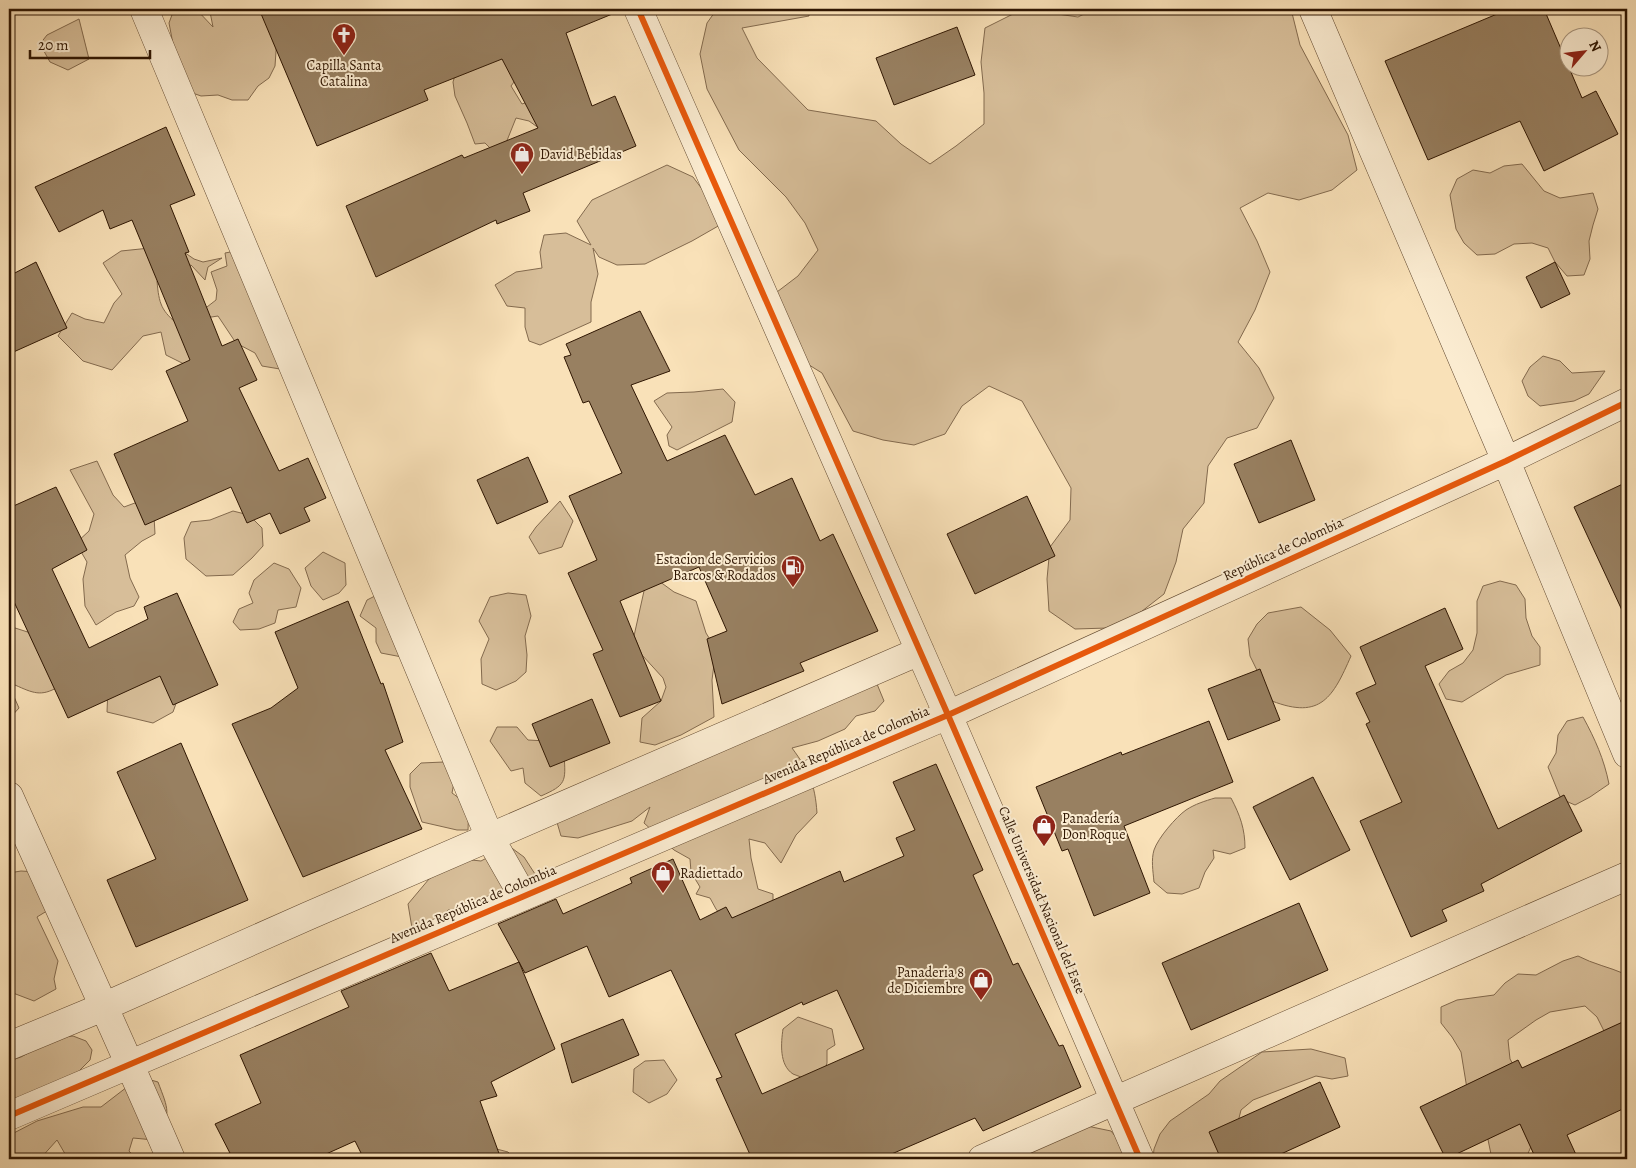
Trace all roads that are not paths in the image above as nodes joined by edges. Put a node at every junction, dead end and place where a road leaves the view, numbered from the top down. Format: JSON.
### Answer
{"nodes":[{"id":1,"x":144,"y":9,"type":"edge"},
{"id":2,"x":638,"y":9,"type":"edge"},
{"id":3,"x":1314,"y":9,"type":"edge"},
{"id":4,"x":1627,"y":402,"type":"edge"},
{"id":5,"x":1506,"y":461,"type":"junction"},
{"id":6,"x":920,"y":651,"type":"junction"},
{"id":7,"x":948,"y":715,"type":"junction"},
{"id":8,"x":1627,"y":754,"type":"edge"},
{"id":9,"x":9,"y":796,"type":"edge"},
{"id":10,"x":490,"y":838,"type":"junction"},
{"id":11,"x":1627,"y":876,"type":"edge"},
{"id":12,"x":522,"y":896,"type":"junction"},
{"id":13,"x":103,"y":1007,"type":"junction"},
{"id":14,"x":9,"y":1046,"type":"edge"},
{"id":15,"x":130,"y":1064,"type":"junction"},
{"id":16,"x":1115,"y":1101,"type":"junction"},
{"id":17,"x":9,"y":1116,"type":"edge"},
{"id":18,"x":171,"y":1159,"type":"edge"},
{"id":19,"x":982,"y":1159,"type":"edge"},
{"id":20,"x":1140,"y":1159,"type":"edge"}],
"edges":[{"from":1,"to":10,"type":"street"},
{"from":2,"to":6,"type":"street","name":"Calle Universidad Nacional del Este"},
{"from":3,"to":5,"type":"street"},
{"from":4,"to":5,"type":"street","name":"República de Colombia"},
{"from":5,"to":7,"type":"street","name":"República de Colombia"},
{"from":5,"to":8,"type":"street"},
{"from":6,"to":7,"type":"street","name":"Calle Universidad Nacional del Este"},
{"from":6,"to":10,"type":"street"},
{"from":7,"to":12,"type":"street","name":"Avenida República de Colombia"},
{"from":7,"to":16,"type":"street","name":"Calle Universidad Nacional del Este"},
{"from":9,"to":13,"type":"street"},
{"from":10,"to":12,"type":"street"},
{"from":10,"to":13,"type":"street"},
{"from":11,"to":16,"type":"street"},
{"from":12,"to":15,"type":"street","name":"Avenida República de Colombia"},
{"from":13,"to":14,"type":"street"},
{"from":13,"to":15,"type":"street"},
{"from":15,"to":17,"type":"street","name":"Avenida República de Colombia"},
{"from":15,"to":18,"type":"street"},
{"from":16,"to":19,"type":"street"},
{"from":16,"to":20,"type":"street","name":"Calle Universidad Nacional del Este"}]}
